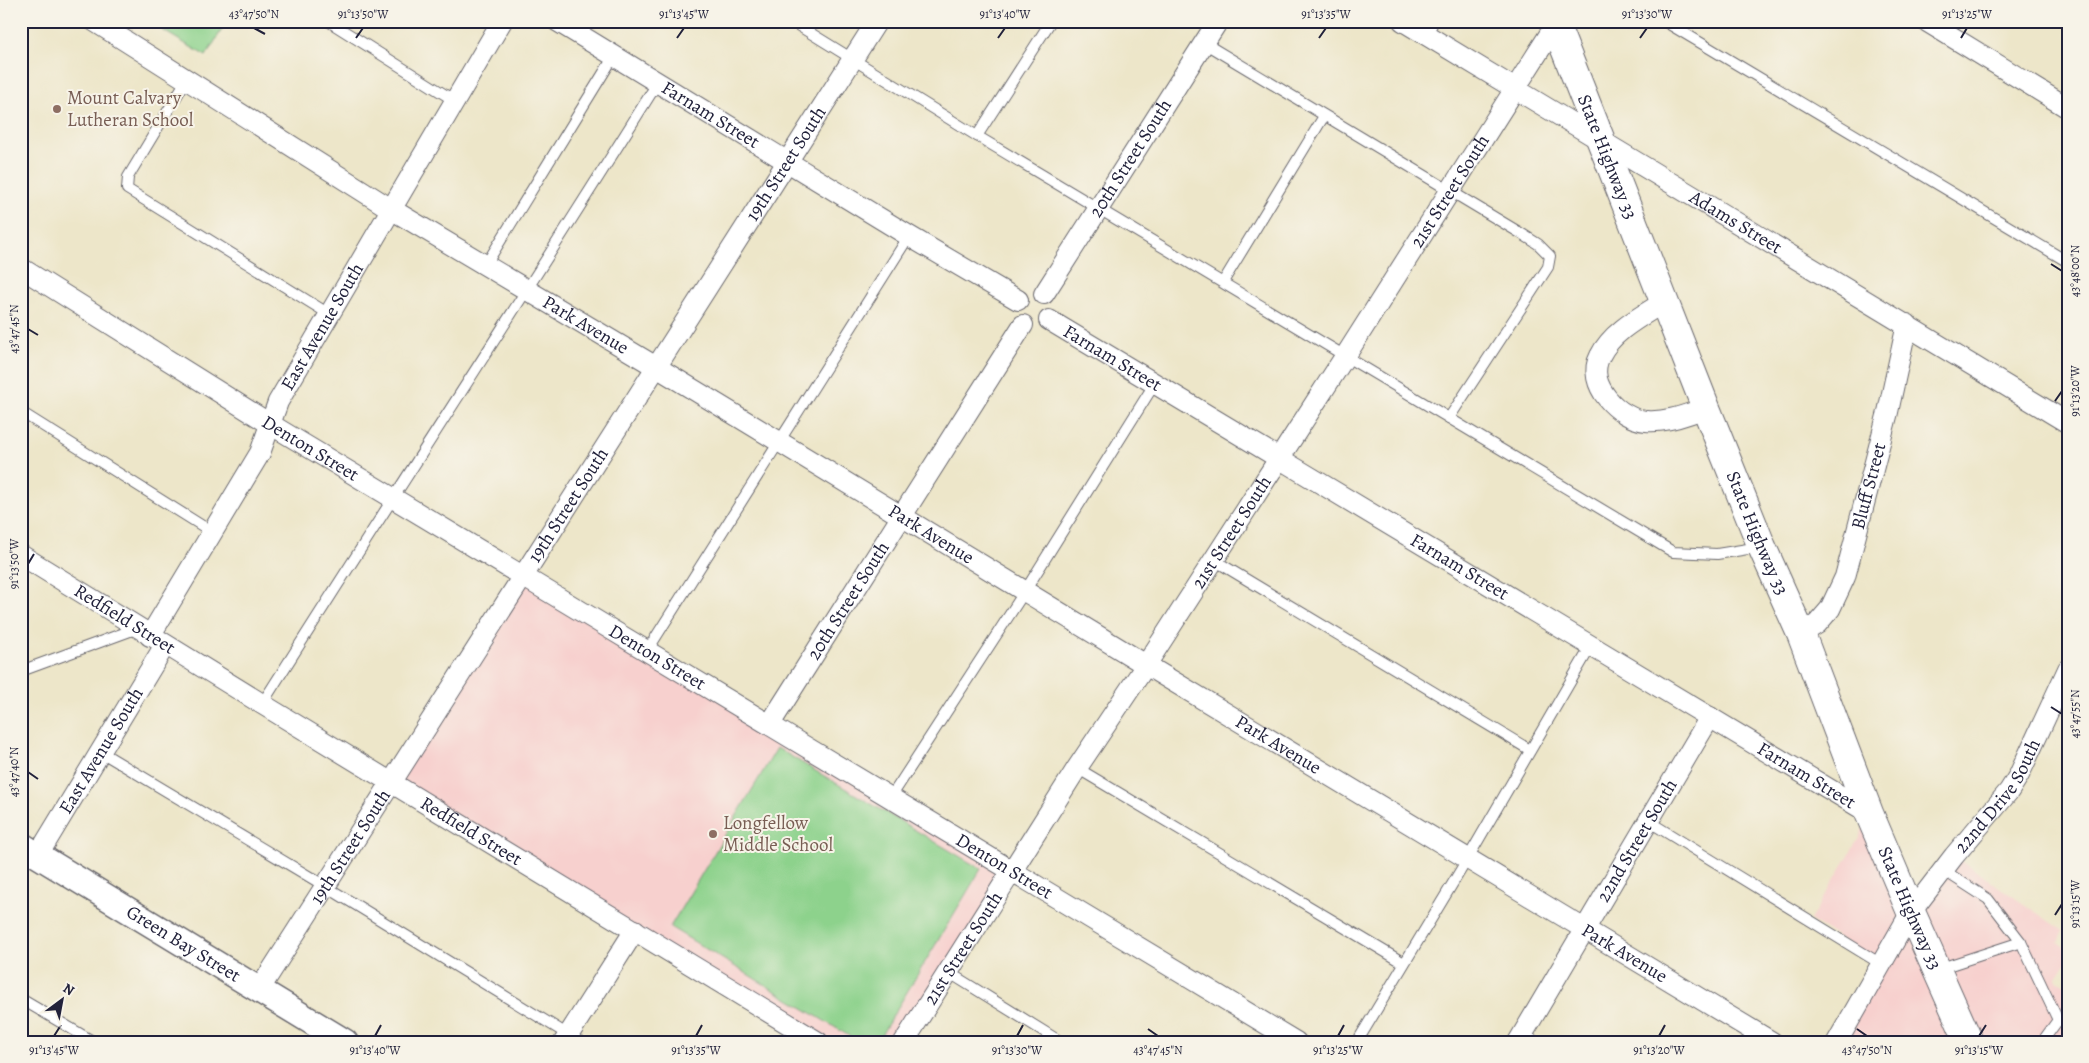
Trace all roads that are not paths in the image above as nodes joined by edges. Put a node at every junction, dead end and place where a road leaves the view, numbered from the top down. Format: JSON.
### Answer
{"nodes":[{"id":1,"x":94,"y":21,"type":"edge"},
{"id":2,"x":328,"y":21,"type":"edge"},
{"id":3,"x":502,"y":21,"type":"edge"},
{"id":4,"x":557,"y":21,"type":"edge"},
{"id":5,"x":791,"y":21,"type":"edge"},
{"id":6,"x":877,"y":21,"type":"edge"},
{"id":7,"x":1051,"y":21,"type":"edge"},
{"id":8,"x":1218,"y":21,"type":"edge"},
{"id":9,"x":1403,"y":21,"type":"edge"},
{"id":10,"x":1664,"y":21,"type":"edge"},
{"id":11,"x":1926,"y":21,"type":"edge"},
{"id":12,"x":1556,"y":22,"type":"edge"},
{"id":13,"x":1430,"y":28,"type":"edge"},
{"id":14,"x":1204,"y":43,"type":"junction"},
{"id":15,"x":614,"y":56,"type":"junction"},
{"id":16,"x":853,"y":60,"type":"junction"},
{"id":17,"x":187,"y":79,"type":"junction"},
{"id":18,"x":658,"y":82,"type":"junction"},
{"id":19,"x":1514,"y":89,"type":"junction"},
{"id":20,"x":455,"y":101,"type":"junction"},
{"id":21,"x":2068,"y":108,"type":"edge"},
{"id":22,"x":1324,"y":116,"type":"junction"},
{"id":23,"x":977,"y":136,"type":"junction"},
{"id":24,"x":1604,"y":143,"type":"junction"},
{"id":25,"x":788,"y":162,"type":"junction"},
{"id":26,"x":1449,"y":192,"type":"junction"},
{"id":27,"x":1099,"y":208,"type":"junction"},
{"id":28,"x":392,"y":209,"type":"junction"},
{"id":29,"x":908,"y":236,"type":"junction"},
{"id":30,"x":2068,"y":262,"type":"edge"},
{"id":31,"x":485,"y":266,"type":"junction"},
{"id":32,"x":21,"y":268,"type":"edge"},
{"id":33,"x":1223,"y":282,"type":"junction"},
{"id":34,"x":528,"y":290,"type":"junction"},
{"id":35,"x":1044,"y":294,"type":"junction"},
{"id":36,"x":1018,"y":300,"type":"junction"},
{"id":37,"x":1664,"y":302,"type":"junction"},
{"id":38,"x":330,"y":314,"type":"junction"},
{"id":39,"x":1049,"y":320,"type":"junction"},
{"id":40,"x":1907,"y":324,"type":"junction"},
{"id":41,"x":1023,"y":325,"type":"junction"},
{"id":42,"x":1346,"y":356,"type":"junction"},
{"id":43,"x":658,"y":368,"type":"junction"},
{"id":44,"x":1155,"y":383,"type":"junction"},
{"id":45,"x":1706,"y":408,"type":"junction"},
{"id":46,"x":21,"y":412,"type":"edge"},
{"id":47,"x":1449,"y":418,"type":"junction"},
{"id":48,"x":2068,"y":423,"type":"edge"},
{"id":49,"x":270,"y":424,"type":"junction"},
{"id":50,"x":779,"y":442,"type":"junction"},
{"id":51,"x":1279,"y":458,"type":"junction"},
{"id":52,"x":393,"y":496,"type":"junction"},
{"id":53,"x":901,"y":515,"type":"junction"},
{"id":54,"x":212,"y":532,"type":"junction"},
{"id":55,"x":1762,"y":547,"type":"junction"},
{"id":56,"x":21,"y":555,"type":"edge"},
{"id":57,"x":1214,"y":560,"type":"junction"},
{"id":58,"x":524,"y":576,"type":"junction"},
{"id":59,"x":1025,"y":591,"type":"junction"},
{"id":60,"x":1801,"y":634,"type":"junction"},
{"id":61,"x":151,"y":636,"type":"junction"},
{"id":62,"x":1591,"y":646,"type":"junction"},
{"id":63,"x":648,"y":651,"type":"junction"},
{"id":64,"x":1146,"y":665,"type":"junction"},
{"id":65,"x":2068,"y":669,"type":"edge"},
{"id":66,"x":21,"y":671,"type":"edge"},
{"id":67,"x":262,"y":704,"type":"junction"},
{"id":68,"x":1710,"y":717,"type":"junction"},
{"id":69,"x":770,"y":724,"type":"junction"},
{"id":70,"x":1530,"y":750,"type":"junction"},
{"id":71,"x":101,"y":752,"type":"junction"},
{"id":72,"x":1077,"y":768,"type":"junction"},
{"id":73,"x":390,"y":782,"type":"junction"},
{"id":74,"x":891,"y":798,"type":"junction"},
{"id":75,"x":1869,"y":813,"type":"junction"},
{"id":76,"x":1648,"y":821,"type":"junction"},
{"id":77,"x":27,"y":850,"type":"edge"},
{"id":78,"x":1468,"y":858,"type":"junction"},
{"id":79,"x":1012,"y":870,"type":"junction"},
{"id":80,"x":1943,"y":870,"type":"junction"},
{"id":81,"x":325,"y":886,"type":"junction"},
{"id":82,"x":1911,"y":912,"type":"junction"},
{"id":83,"x":1584,"y":928,"type":"junction"},
{"id":84,"x":635,"y":930,"type":"junction"},
{"id":85,"x":2021,"y":942,"type":"junction"},
{"id":86,"x":1404,"y":963,"type":"junction"},
{"id":87,"x":1881,"y":964,"type":"junction"},
{"id":88,"x":1937,"y":970,"type":"junction"},
{"id":89,"x":948,"y":972,"type":"junction"},
{"id":90,"x":259,"y":990,"type":"junction"},
{"id":91,"x":21,"y":999,"type":"edge"},
{"id":92,"x":2063,"y":1022,"type":"edge"},
{"id":93,"x":1525,"y":1039,"type":"edge"},
{"id":94,"x":571,"y":1040,"type":"edge"},
{"id":95,"x":94,"y":1042,"type":"edge"},
{"id":96,"x":345,"y":1042,"type":"edge"},
{"id":97,"x":818,"y":1042,"type":"edge"},
{"id":98,"x":904,"y":1042,"type":"edge"},
{"id":99,"x":1061,"y":1042,"type":"edge"},
{"id":100,"x":1296,"y":1042,"type":"edge"},
{"id":101,"x":1357,"y":1042,"type":"edge"},
{"id":102,"x":1772,"y":1042,"type":"edge"},
{"id":103,"x":1837,"y":1042,"type":"edge"},
{"id":104,"x":1969,"y":1042,"type":"edge"},
{"id":105,"x":2042,"y":1042,"type":"edge"}],
"edges":[{"from":1,"to":17,"type":"street","name":"Park Avenue"},
{"from":2,"to":20,"type":"lane"},
{"from":3,"to":20,"type":"street","name":"East Avenue South"},
{"from":4,"to":15,"type":"street","name":"Farnam Street"},
{"from":5,"to":16,"type":"lane"},
{"from":6,"to":16,"type":"street","name":"19th Street South"},
{"from":7,"to":23,"type":"lane"},
{"from":8,"to":14,"type":"street","name":"20th Street South"},
{"from":9,"to":13,"type":"street","name":"Adams Street"},
{"from":10,"to":30,"type":"lane"},
{"from":11,"to":21,"type":"street"},
{"from":12,"to":19,"type":"street","name":"21st Street South"},
{"from":12,"to":24,"type":"main road","name":"State Highway 33"},
{"from":13,"to":19,"type":"street","name":"Adams Street"},
{"from":14,"to":22,"type":"lane"},
{"from":14,"to":27,"type":"street","name":"20th Street South"},
{"from":15,"to":18,"type":"street","name":"Farnam Street"},
{"from":15,"to":31,"type":"lane"},
{"from":16,"to":23,"type":"lane"},
{"from":16,"to":25,"type":"street","name":"19th Street South"},
{"from":17,"to":28,"type":"street","name":"Park Avenue"},
{"from":17,"to":38,"type":"lane"},
{"from":18,"to":25,"type":"street","name":"Farnam Street"},
{"from":18,"to":34,"type":"lane"},
{"from":19,"to":24,"type":"street","name":"Adams Street"},
{"from":19,"to":26,"type":"street","name":"21st Street South"},
{"from":20,"to":28,"type":"street","name":"East Avenue South"},
{"from":22,"to":26,"type":"lane"},
{"from":22,"to":33,"type":"lane"},
{"from":23,"to":27,"type":"lane"},
{"from":24,"to":37,"type":"main road","name":"State Highway 33"},
{"from":24,"to":40,"type":"street","name":"Adams Street"},
{"from":25,"to":29,"type":"street","name":"Farnam Street"},
{"from":25,"to":43,"type":"street","name":"19th Street South"},
{"from":26,"to":42,"type":"street","name":"21st Street South"},
{"from":26,"to":47,"type":"lane"},
{"from":27,"to":33,"type":"lane"},
{"from":27,"to":35,"type":"street","name":"20th Street South"},
{"from":28,"to":31,"type":"street","name":"Park Avenue"},
{"from":28,"to":38,"type":"street","name":"East Avenue South"},
{"from":29,"to":36,"type":"street","name":"Farnam Street"},
{"from":29,"to":50,"type":"lane"},
{"from":31,"to":34,"type":"street","name":"Park Avenue"},
{"from":32,"to":49,"type":"street","name":"Denton Street"},
{"from":33,"to":42,"type":"lane"},
{"from":34,"to":43,"type":"street","name":"Park Avenue"},
{"from":34,"to":52,"type":"lane"},
{"from":35,"to":36,"type":"street"},
{"from":35,"to":39,"type":"street"},
{"from":36,"to":41,"type":"street"},
{"from":37,"to":45,"type":"main road","name":"State Highway 33"},
{"from":37,"to":45,"type":"street"},
{"from":38,"to":49,"type":"street","name":"East Avenue South"},
{"from":39,"to":41,"type":"street"},
{"from":39,"to":44,"type":"street","name":"Farnam Street"},
{"from":40,"to":48,"type":"street","name":"Adams Street"},
{"from":40,"to":60,"type":"street","name":"Bluff Street"},
{"from":41,"to":53,"type":"street","name":"20th Street South"},
{"from":42,"to":47,"type":"lane"},
{"from":42,"to":51,"type":"street","name":"21st Street South"},
{"from":43,"to":50,"type":"street","name":"Park Avenue"},
{"from":43,"to":58,"type":"street","name":"19th Street South"},
{"from":44,"to":51,"type":"street","name":"Farnam Street"},
{"from":44,"to":59,"type":"lane"},
{"from":45,"to":55,"type":"main road","name":"State Highway 33"},
{"from":46,"to":54,"type":"lane"},
{"from":47,"to":55,"type":"lane"},
{"from":49,"to":52,"type":"street","name":"Denton Street"},
{"from":49,"to":54,"type":"street","name":"East Avenue South"},
{"from":50,"to":53,"type":"street","name":"Park Avenue"},
{"from":50,"to":63,"type":"lane"},
{"from":51,"to":57,"type":"street","name":"21st Street South"},
{"from":51,"to":62,"type":"street","name":"Farnam Street"},
{"from":52,"to":58,"type":"street","name":"Denton Street"},
{"from":52,"to":67,"type":"lane"},
{"from":53,"to":59,"type":"street","name":"Park Avenue"},
{"from":53,"to":69,"type":"street","name":"20th Street South"},
{"from":54,"to":61,"type":"street","name":"East Avenue South"},
{"from":55,"to":60,"type":"main road","name":"State Highway 33"},
{"from":56,"to":61,"type":"street","name":"Redfield Street"},
{"from":57,"to":64,"type":"street","name":"21st Street South"},
{"from":57,"to":70,"type":"lane"},
{"from":58,"to":63,"type":"street","name":"Denton Street"},
{"from":58,"to":73,"type":"street","name":"19th Street South"},
{"from":59,"to":64,"type":"street","name":"Park Avenue"},
{"from":59,"to":74,"type":"lane"},
{"from":60,"to":75,"type":"main road","name":"State Highway 33"},
{"from":61,"to":66,"type":"lane"},
{"from":61,"to":67,"type":"street","name":"Redfield Street"},
{"from":61,"to":71,"type":"street","name":"East Avenue South"},
{"from":62,"to":68,"type":"street","name":"Farnam Street"},
{"from":62,"to":70,"type":"lane"},
{"from":63,"to":69,"type":"street","name":"Denton Street"},
{"from":64,"to":72,"type":"street","name":"21st Street South"},
{"from":64,"to":78,"type":"street","name":"Park Avenue"},
{"from":65,"to":80,"type":"street","name":"22nd Drive South"},
{"from":67,"to":73,"type":"street","name":"Redfield Street"},
{"from":68,"to":75,"type":"street","name":"Farnam Street"},
{"from":68,"to":76,"type":"street","name":"22nd Street South"},
{"from":69,"to":74,"type":"street","name":"Denton Street"},
{"from":70,"to":78,"type":"lane"},
{"from":71,"to":77,"type":"street","name":"East Avenue South"},
{"from":71,"to":81,"type":"lane"},
{"from":72,"to":79,"type":"street","name":"21st Street South"},
{"from":72,"to":86,"type":"lane"},
{"from":73,"to":81,"type":"street","name":"19th Street South"},
{"from":73,"to":84,"type":"street","name":"Redfield Street"},
{"from":74,"to":79,"type":"street","name":"Denton Street"},
{"from":75,"to":82,"type":"main road","name":"State Highway 33"},
{"from":76,"to":83,"type":"street","name":"22nd Street South"},
{"from":76,"to":87,"type":"lane"},
{"from":77,"to":90,"type":"street","name":"Green Bay Street"},
{"from":78,"to":83,"type":"street","name":"Park Avenue"},
{"from":78,"to":86,"type":"lane"},
{"from":79,"to":89,"type":"street","name":"21st Street South"},
{"from":79,"to":100,"type":"street","name":"Denton Street"},
{"from":80,"to":82,"type":"street","name":"22nd Drive South"},
{"from":80,"to":85,"type":"lane"},
{"from":81,"to":90,"type":"street","name":"19th Street South"},
{"from":81,"to":94,"type":"lane"},
{"from":82,"to":87,"type":"street","name":"22nd Drive South"},
{"from":82,"to":88,"type":"main road","name":"State Highway 33"},
{"from":83,"to":93,"type":"street","name":"22nd Street South"},
{"from":83,"to":102,"type":"street","name":"Park Avenue"},
{"from":84,"to":94,"type":"street"},
{"from":84,"to":97,"type":"street","name":"Redfield Street"},
{"from":85,"to":88,"type":"lane"},
{"from":85,"to":92,"type":"lane"},
{"from":86,"to":101,"type":"lane"},
{"from":87,"to":103,"type":"street","name":"22nd Drive South"},
{"from":88,"to":104,"type":"main road","name":"State Highway 33"},
{"from":89,"to":98,"type":"street","name":"21st Street South"},
{"from":89,"to":99,"type":"lane"},
{"from":90,"to":96,"type":"street","name":"Green Bay Street"},
{"from":91,"to":95,"type":"lane"},
{"from":92,"to":105,"type":"lane"}]}
